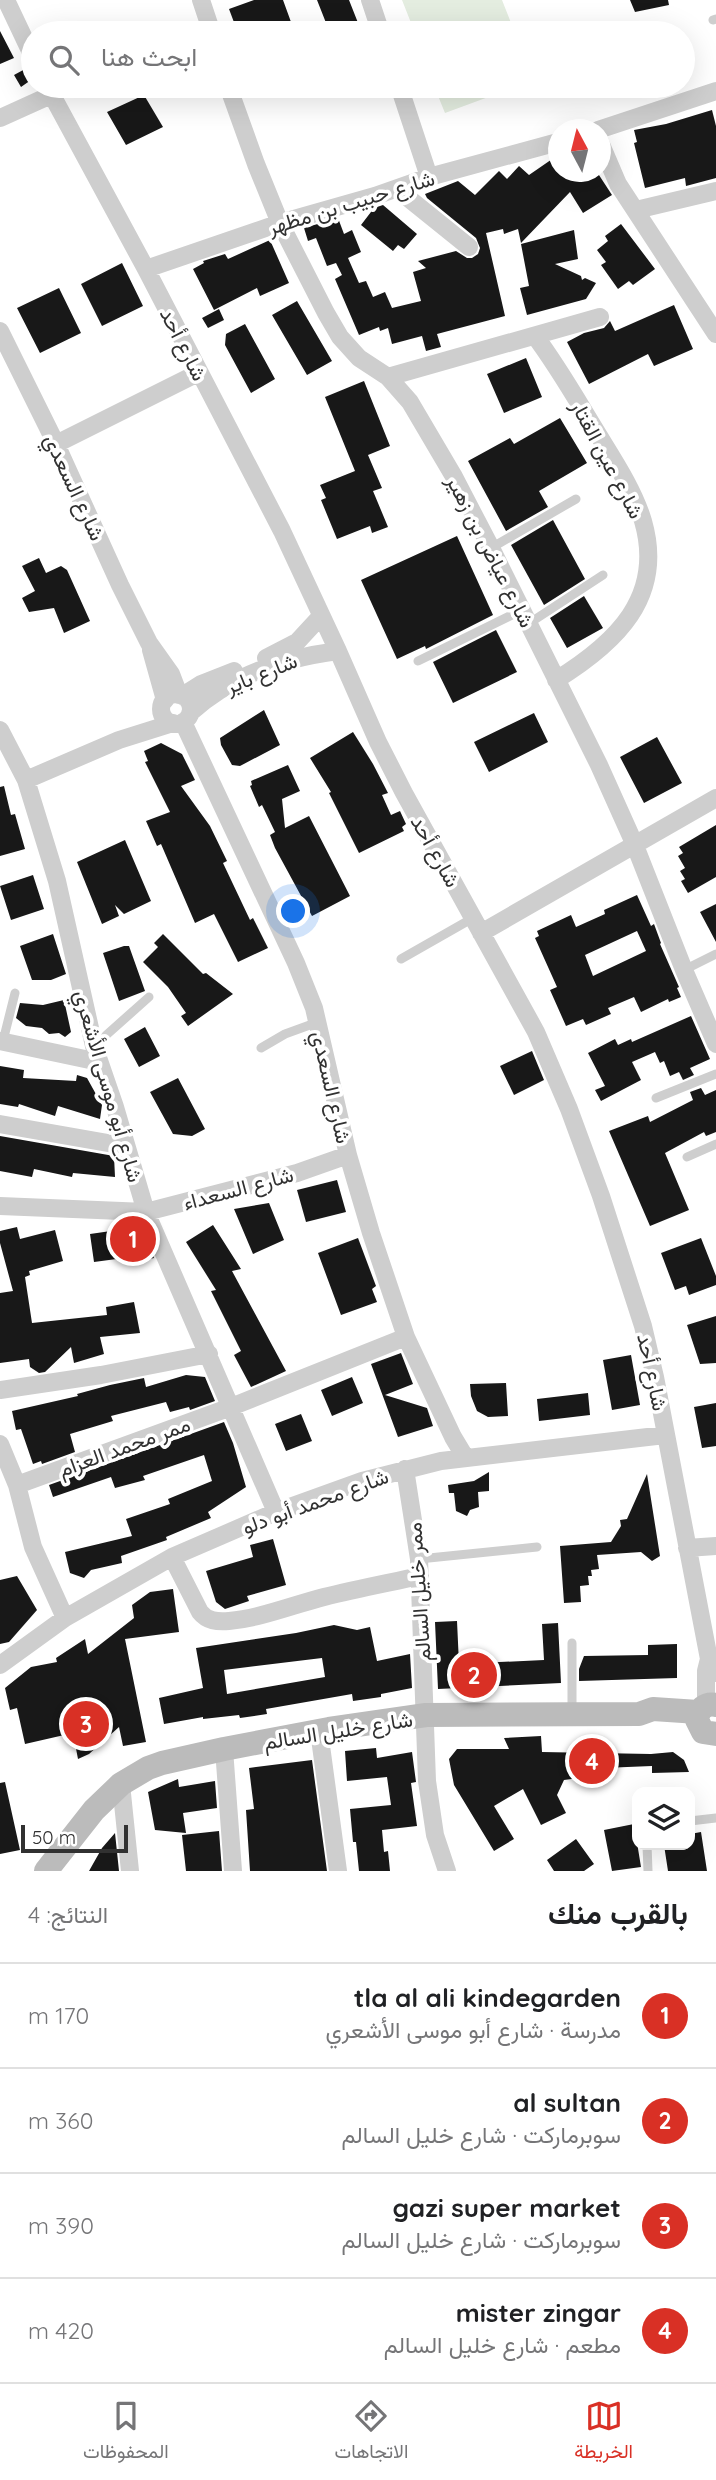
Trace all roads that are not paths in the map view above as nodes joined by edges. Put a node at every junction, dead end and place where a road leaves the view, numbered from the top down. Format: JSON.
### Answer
{"nodes":[{"id":1,"x":6,"y":0,"type":"edge"},
{"id":2,"x":201,"y":0,"type":"edge"},
{"id":3,"x":370,"y":0,"type":"edge"},
{"id":4,"x":208,"y":21,"type":"edge"},
{"id":5,"x":376,"y":21,"type":"edge"},
{"id":6,"x":21,"y":32,"type":"edge"},
{"id":7,"x":716,"y":91,"type":"edge"},
{"id":8,"x":35,"y":98,"type":"edge"},
{"id":9,"x":53,"y":98,"type":"edge"},
{"id":10,"x":232,"y":98,"type":"edge"},
{"id":11,"x":403,"y":98,"type":"edge"},
{"id":12,"x":695,"y":98,"type":"edge"},
{"id":13,"x":695,"y":98,"type":"edge"},
{"id":14,"x":0,"y":118,"type":"edge"},
{"id":15,"x":611,"y":126,"type":"edge"},
{"id":16,"x":548,"y":145,"type":"edge"},
{"id":17,"x":611,"y":168,"type":"edge"},
{"id":18,"x":429,"y":177,"type":"junction"},
{"id":19,"x":397,"y":189,"type":"junction"},
{"id":20,"x":716,"y":191,"type":"edge"},
{"id":21,"x":636,"y":211,"type":"junction"},
{"id":22,"x":280,"y":223,"type":"junction"},
{"id":23,"x":470,"y":247,"type":"dead end"},
{"id":24,"x":146,"y":269,"type":"junction"},
{"id":25,"x":600,"y":317,"type":"dead end"},
{"id":26,"x":0,"y":331,"type":"edge"},
{"id":27,"x":716,"y":334,"type":"edge"},
{"id":28,"x":536,"y":337,"type":"junction"},
{"id":29,"x":198,"y":373,"type":"junction"},
{"id":30,"x":388,"y":377,"type":"junction"},
{"id":31,"x":56,"y":444,"type":"junction"},
{"id":32,"x":576,"y":499,"type":"dead end"},
{"id":33,"x":491,"y":548,"type":"junction"},
{"id":34,"x":603,"y":575,"type":"dead end"},
{"id":35,"x":321,"y":616,"type":"junction"},
{"id":36,"x":525,"y":617,"type":"junction"},
{"id":37,"x":338,"y":651,"type":"junction"},
{"id":38,"x":418,"y":661,"type":"dead end"},
{"id":39,"x":556,"y":680,"type":"junction"},
{"id":40,"x":172,"y":699,"type":"junction"},
{"id":41,"x":182,"y":719,"type":"junction"},
{"id":42,"x":2,"y":737,"type":"edge"},
{"id":43,"x":119,"y":740,"type":"junction"},
{"id":44,"x":26,"y":780,"type":"junction"},
{"id":45,"x":716,"y":798,"type":"edge"},
{"id":46,"x":634,"y":843,"type":"junction"},
{"id":47,"x":477,"y":925,"type":"junction"},
{"id":48,"x":716,"y":954,"type":"edge"},
{"id":49,"x":401,"y":959,"type":"dead end"},
{"id":50,"x":684,"y":970,"type":"junction"},
{"id":51,"x":15,"y":993,"type":"dead end"},
{"id":52,"x":149,"y":997,"type":"dead end"},
{"id":53,"x":318,"y":1022,"type":"junction"},
{"id":54,"x":2,"y":1041,"type":"edge"},
{"id":55,"x":716,"y":1044,"type":"edge"},
{"id":56,"x":261,"y":1048,"type":"dead end"},
{"id":57,"x":97,"y":1054,"type":"junction"},
{"id":58,"x":716,"y":1074,"type":"edge"},
{"id":59,"x":656,"y":1098,"type":"dead end"},
{"id":60,"x":0,"y":1124,"type":"edge"},
{"id":61,"x":716,"y":1144,"type":"edge"},
{"id":62,"x":125,"y":1146,"type":"junction"},
{"id":63,"x":348,"y":1155,"type":"junction"},
{"id":64,"x":687,"y":1157,"type":"dead end"},
{"id":65,"x":0,"y":1206,"type":"edge"},
{"id":66,"x":146,"y":1212,"type":"junction"},
{"id":67,"x":406,"y":1337,"type":"junction"},
{"id":68,"x":209,"y":1354,"type":"junction"},
{"id":69,"x":0,"y":1390,"type":"edge"},
{"id":70,"x":231,"y":1407,"type":"junction"},
{"id":71,"x":666,"y":1435,"type":"junction"},
{"id":72,"x":0,"y":1444,"type":"edge"},
{"id":73,"x":465,"y":1457,"type":"junction"},
{"id":74,"x":405,"y":1469,"type":"junction"},
{"id":75,"x":17,"y":1485,"type":"junction"},
{"id":76,"x":276,"y":1512,"type":"junction"},
{"id":77,"x":716,"y":1546,"type":"edge"},
{"id":78,"x":537,"y":1547,"type":"dead end"},
{"id":79,"x":687,"y":1548,"type":"junction"},
{"id":80,"x":172,"y":1557,"type":"junction"},
{"id":81,"x":419,"y":1568,"type":"junction"},
{"id":82,"x":65,"y":1618,"type":"junction"},
{"id":83,"x":711,"y":1637,"type":"edge"},
{"id":84,"x":572,"y":1643,"type":"dead end"},
{"id":85,"x":0,"y":1665,"type":"edge"},
{"id":86,"x":713,"y":1666,"type":"edge"},
{"id":87,"x":572,"y":1714,"type":"junction"},
{"id":88,"x":426,"y":1716,"type":"junction"},
{"id":89,"x":709,"y":1724,"type":"edge"},
{"id":90,"x":319,"y":1731,"type":"junction"},
{"id":91,"x":224,"y":1749,"type":"junction"},
{"id":92,"x":121,"y":1784,"type":"junction"},
{"id":93,"x":716,"y":1818,"type":"edge"},
{"id":94,"x":695,"y":1820,"type":"edge"},
{"id":95,"x":72,"y":1841,"type":"junction"},
{"id":96,"x":647,"y":1850,"type":"edge"},
{"id":97,"x":46,"y":1871,"type":"edge"},
{"id":98,"x":64,"y":1871,"type":"edge"},
{"id":99,"x":130,"y":1871,"type":"edge"},
{"id":100,"x":233,"y":1871,"type":"edge"},
{"id":101,"x":338,"y":1871,"type":"edge"},
{"id":102,"x":447,"y":1871,"type":"edge"},
{"id":103,"x":648,"y":1871,"type":"edge"}],
"edges":[{"from":1,"to":6,"type":"street"},
{"from":2,"to":4,"type":"street"},
{"from":3,"to":5,"type":"street"},
{"from":7,"to":12,"type":"street"},
{"from":8,"to":14,"type":"street"},
{"from":9,"to":24,"type":"street","name":"شارع أحد"},
{"from":10,"to":22,"type":"street","name":"شارع عياض بن زهير"},
{"from":11,"to":18,"type":"street"},
{"from":13,"to":15,"type":"street"},
{"from":16,"to":18,"type":"street","name":"شارع حبيب بن مظهر"},
{"from":17,"to":21,"type":"street"},
{"from":18,"to":19,"type":"street","name":"شارع حبيب بن مظهر"},
{"from":19,"to":22,"type":"street","name":"شارع حبيب بن مظهر"},
{"from":19,"to":23,"type":"street"},
{"from":20,"to":21,"type":"street"},
{"from":21,"to":27,"type":"street"},
{"from":22,"to":24,"type":"street","name":"شارع حبيب بن مظهر"},
{"from":22,"to":30,"type":"street","name":"شارع عياض بن زهير"},
{"from":24,"to":29,"type":"street","name":"شارع أحد"},
{"from":25,"to":28,"type":"street"},
{"from":26,"to":31,"type":"street","name":"شارع السعدي"},
{"from":28,"to":30,"type":"street"},
{"from":28,"to":39,"type":"street","name":"شارع عين القتار"},
{"from":29,"to":31,"type":"street"},
{"from":29,"to":35,"type":"street","name":"شارع أحد"},
{"from":30,"to":33,"type":"street","name":"شارع عياض بن زهير"},
{"from":31,"to":40,"type":"street","name":"شارع السعدي"},
{"from":32,"to":33,"type":"lane"},
{"from":33,"to":36,"type":"street","name":"شارع عياض بن زهير"},
{"from":34,"to":36,"type":"lane"},
{"from":35,"to":37,"type":"street","name":"شارع أحد"},
{"from":35,"to":40,"type":"street","name":"شارع باير"},
{"from":36,"to":38,"type":"lane"},
{"from":36,"to":39,"type":"street","name":"شارع عياض بن زهير"},
{"from":37,"to":41,"type":"street","name":"شارع باير"},
{"from":37,"to":47,"type":"street","name":"شارع أحد"},
{"from":39,"to":46,"type":"street","name":"شارع عياض بن زهير"},
{"from":40,"to":41,"type":"street"},
{"from":40,"to":41,"type":"street"},
{"from":40,"to":43,"type":"street","name":"شارع باير"},
{"from":41,"to":43,"type":"street","name":"شارع باير"},
{"from":41,"to":53,"type":"street","name":"شارع السعدي"},
{"from":42,"to":44,"type":"street","name":"شارع أبو موسى الأشعري"},
{"from":43,"to":44,"type":"street","name":"شارع باير"},
{"from":44,"to":57,"type":"street","name":"شارع أبو موسى الأشعري"},
{"from":45,"to":46,"type":"street"},
{"from":46,"to":47,"type":"street"},
{"from":46,"to":50,"type":"street","name":"شارع عياض بن زهير"},
{"from":47,"to":49,"type":"lane"},
{"from":47,"to":71,"type":"street","name":"شارع أحد"},
{"from":48,"to":50,"type":"lane"},
{"from":50,"to":55,"type":"street","name":"شارع عياض بن زهير"},
{"from":51,"to":54,"type":"lane"},
{"from":52,"to":57,"type":"lane"},
{"from":53,"to":56,"type":"lane"},
{"from":53,"to":63,"type":"street","name":"شارع السعدي"},
{"from":54,"to":57,"type":"street"},
{"from":57,"to":62,"type":"street","name":"شارع أبو موسى الأشعري"},
{"from":58,"to":59,"type":"lane"},
{"from":60,"to":62,"type":"street"},
{"from":61,"to":64,"type":"lane"},
{"from":62,"to":66,"type":"street","name":"شارع أبو موسى الأشعري"},
{"from":63,"to":66,"type":"street","name":"شارع السعداء"},
{"from":63,"to":67,"type":"street","name":"شارع السعدي"},
{"from":65,"to":66,"type":"street","name":"شارع السعداء"},
{"from":66,"to":68,"type":"street","name":"شارع أبو موسى الأشعري"},
{"from":67,"to":70,"type":"street","name":"ممر محمد العزام"},
{"from":67,"to":73,"type":"street","name":"شارع السعدي"},
{"from":68,"to":69,"type":"street"},
{"from":68,"to":70,"type":"street","name":"شارع أبو موسى الأشعري"},
{"from":70,"to":75,"type":"street","name":"ممر محمد العزام"},
{"from":70,"to":76,"type":"street","name":"شارع أبو موسى الأشعري"},
{"from":71,"to":73,"type":"street","name":"شارع محمد أبو دلو"},
{"from":71,"to":79,"type":"street","name":"شارع أحد"},
{"from":72,"to":75,"type":"street"},
{"from":73,"to":74,"type":"street","name":"شارع محمد أبو دلو"},
{"from":74,"to":76,"type":"street","name":"شارع محمد أبو دلو"},
{"from":74,"to":81,"type":"street","name":"ممر خليل السالم"},
{"from":75,"to":82,"type":"street"},
{"from":76,"to":80,"type":"street","name":"شارع محمد أبو دلو"},
{"from":77,"to":79,"type":"street"},
{"from":78,"to":81,"type":"lane"},
{"from":79,"to":83,"type":"street","name":"شارع أحد"},
{"from":80,"to":81,"type":"street"},
{"from":80,"to":82,"type":"street","name":"شارع محمد أبو دلو"},
{"from":81,"to":88,"type":"street","name":"ممر خليل السالم"},
{"from":82,"to":85,"type":"street","name":"شارع محمد أبو دلو"},
{"from":83,"to":86,"type":"street","name":"شارع أحد"},
{"from":84,"to":87,"type":"lane"},
{"from":86,"to":89,"type":"street","name":"شارع أحد"},
{"from":87,"to":88,"type":"street","name":"شارع خليل السالم"},
{"from":87,"to":89,"type":"street","name":"شارع خليل السالم"},
{"from":88,"to":90,"type":"street","name":"شارع خليل السالم"},
{"from":88,"to":102,"type":"street","name":"ممر خليل السالم"},
{"from":90,"to":91,"type":"street","name":"شارع خليل السالم"},
{"from":90,"to":101,"type":"street"},
{"from":91,"to":92,"type":"street","name":"شارع خليل السالم"},
{"from":91,"to":100,"type":"street"},
{"from":92,"to":95,"type":"street","name":"شارع خليل السالم"},
{"from":92,"to":99,"type":"street"},
{"from":93,"to":94,"type":"lane"},
{"from":95,"to":97,"type":"street","name":"شارع خليل السالم"},
{"from":95,"to":98,"type":"street","name":"شارع خليل السالم"},
{"from":96,"to":103,"type":"lane"}]}
